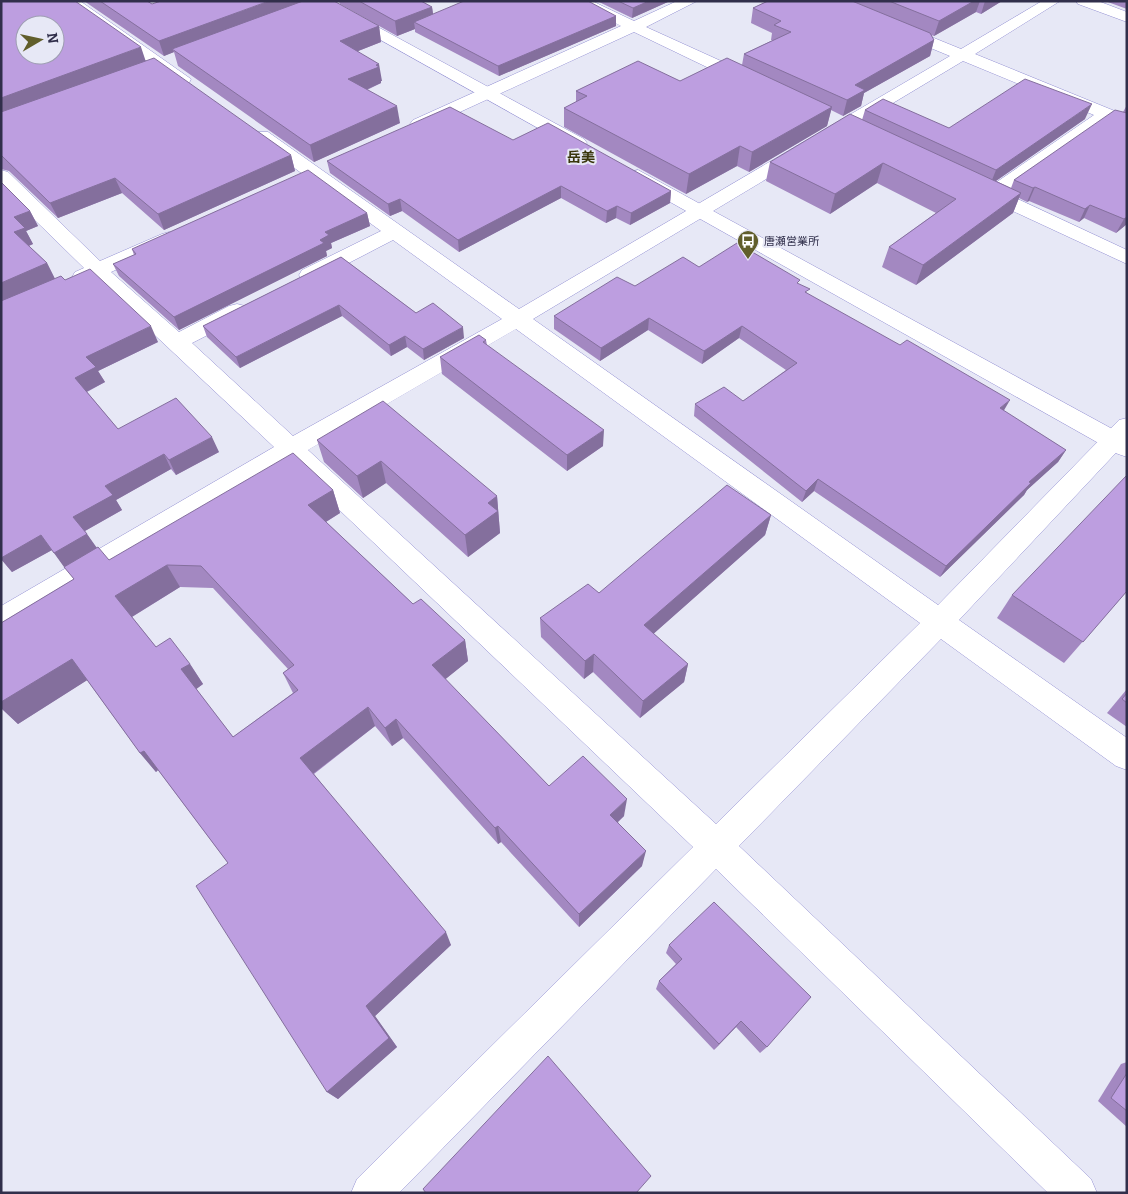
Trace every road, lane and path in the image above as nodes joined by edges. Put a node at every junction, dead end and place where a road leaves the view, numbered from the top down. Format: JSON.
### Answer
{"nodes":[{"id":1,"x":70,"y":1,"type":"edge"},
{"id":2,"x":579,"y":1,"type":"edge"},
{"id":3,"x":690,"y":1,"type":"edge"},
{"id":4,"x":829,"y":1,"type":"edge"},
{"id":5,"x":1053,"y":1,"type":"edge"},
{"id":6,"x":1083,"y":1,"type":"edge"},
{"id":7,"x":320,"y":5,"type":"edge"},
{"id":8,"x":1127,"y":17,"type":"edge"},
{"id":9,"x":633,"y":27,"type":"junction"},
{"id":10,"x":961,"y":55,"type":"junction"},
{"id":11,"x":765,"y":88,"type":"edge"},
{"id":12,"x":202,"y":93,"type":"edge"},
{"id":13,"x":486,"y":94,"type":"junction"},
{"id":14,"x":1106,"y":114,"type":"junction"},
{"id":15,"x":241,"y":121,"type":"edge"},
{"id":16,"x":1127,"y":122,"type":"edge"},
{"id":17,"x":400,"y":133,"type":"edge"},
{"id":18,"x":597,"y":154,"type":"edge"},
{"id":19,"x":623,"y":168,"type":"edge"},
{"id":20,"x":1,"y":176,"type":"edge"},
{"id":21,"x":966,"y":182,"type":"edge"},
{"id":22,"x":992,"y":194,"type":"junction"},
{"id":23,"x":699,"y":209,"type":"junction"},
{"id":24,"x":187,"y":230,"type":"edge"},
{"id":25,"x":395,"y":231,"type":"junction"},
{"id":26,"x":1127,"y":258,"type":"edge"},
{"id":27,"x":97,"y":270,"type":"junction"},
{"id":28,"x":290,"y":284,"type":"edge"},
{"id":29,"x":62,"y":286,"type":"edge"},
{"id":30,"x":255,"y":302,"type":"edge"},
{"id":31,"x":518,"y":319,"type":"junction"},
{"id":32,"x":177,"y":342,"type":"junction"},
{"id":33,"x":1122,"y":438,"type":"edge"},
{"id":34,"x":291,"y":449,"type":"junction"},
{"id":35,"x":1,"y":620,"type":"edge"},
{"id":36,"x":940,"y":622,"type":"junction"},
{"id":37,"x":1127,"y":756,"type":"edge"},
{"id":38,"x":717,"y":847,"type":"junction"},
{"id":39,"x":370,"y":1193,"type":"edge"},
{"id":40,"x":1078,"y":1193,"type":"edge"}],
"edges":[{"from":1,"to":12,"type":"street"},
{"from":2,"to":9,"type":"street"},
{"from":3,"to":9,"type":"street"},
{"from":4,"to":10,"type":"street"},
{"from":5,"to":10,"type":"street"},
{"from":6,"to":8,"type":"street"},
{"from":7,"to":13,"type":"street"},
{"from":9,"to":11,"type":"street"},
{"from":9,"to":13,"type":"street"},
{"from":10,"to":14,"type":"street"},
{"from":10,"to":23,"type":"street"},
{"from":13,"to":17,"type":"street"},
{"from":13,"to":18,"type":"street"},
{"from":14,"to":16,"type":"street"},
{"from":14,"to":22,"type":"street"},
{"from":15,"to":25,"type":"street"},
{"from":19,"to":23,"type":"street"},
{"from":20,"to":27,"type":"street"},
{"from":21,"to":22,"type":"street"},
{"from":22,"to":26,"type":"street"},
{"from":23,"to":31,"type":"street"},
{"from":23,"to":33,"type":"street"},
{"from":24,"to":27,"type":"street"},
{"from":25,"to":28,"type":"street"},
{"from":25,"to":31,"type":"street"},
{"from":27,"to":29,"type":"street"},
{"from":27,"to":32,"type":"street"},
{"from":30,"to":32,"type":"street"},
{"from":31,"to":34,"type":"street"},
{"from":31,"to":36,"type":"street"},
{"from":32,"to":34,"type":"street"},
{"from":33,"to":36,"type":"street"},
{"from":34,"to":35,"type":"street"},
{"from":34,"to":38,"type":"street"},
{"from":36,"to":37,"type":"street"},
{"from":36,"to":38,"type":"street"},
{"from":38,"to":39,"type":"street"},
{"from":38,"to":40,"type":"street"}]}
